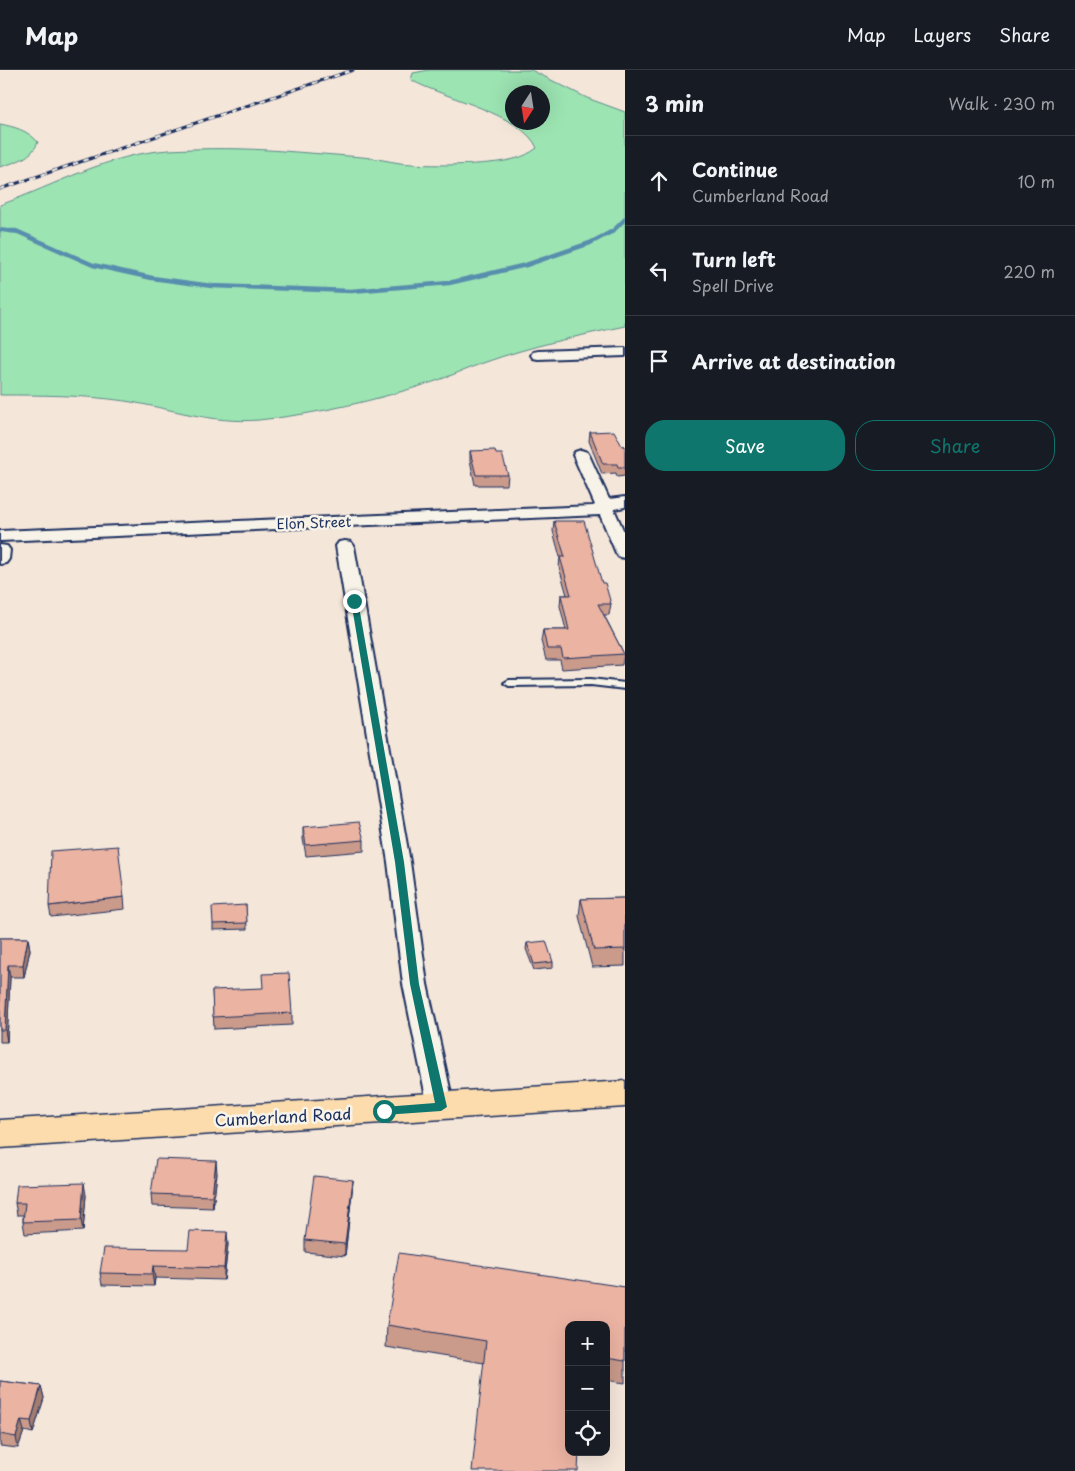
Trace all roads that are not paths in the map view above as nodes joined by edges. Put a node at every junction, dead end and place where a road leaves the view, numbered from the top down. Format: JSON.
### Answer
{"nodes":[{"id":1,"x":625,"y":352,"type":"edge"},
{"id":2,"x":538,"y":356,"type":"dead end"},
{"id":3,"x":581,"y":455,"type":"dead end"},
{"id":4,"x":625,"y":502,"type":"edge"},
{"id":5,"x":605,"y":508,"type":"junction"},
{"id":6,"x":345,"y":546,"type":"dead end"},
{"id":7,"x":0,"y":548,"type":"edge"},
{"id":8,"x":625,"y":553,"type":"edge"},
{"id":9,"x":510,"y":683,"type":"dead end"},
{"id":10,"x":625,"y":686,"type":"edge"},
{"id":11,"x":625,"y":1094,"type":"edge"},
{"id":12,"x":441,"y":1107,"type":"junction"},
{"id":13,"x":0,"y":1134,"type":"edge"}],
"edges":[{"from":1,"to":2,"type":"street"},
{"from":3,"to":5,"type":"street"},
{"from":4,"to":5,"type":"street","name":"Elon Street"},
{"from":5,"to":7,"type":"street","name":"Elon Street"},
{"from":5,"to":8,"type":"street"},
{"from":6,"to":12,"type":"street"},
{"from":9,"to":10,"type":"lane"},
{"from":11,"to":12,"type":"main road","name":"Cumberland Road"},
{"from":12,"to":13,"type":"main road","name":"Cumberland Road"}]}
